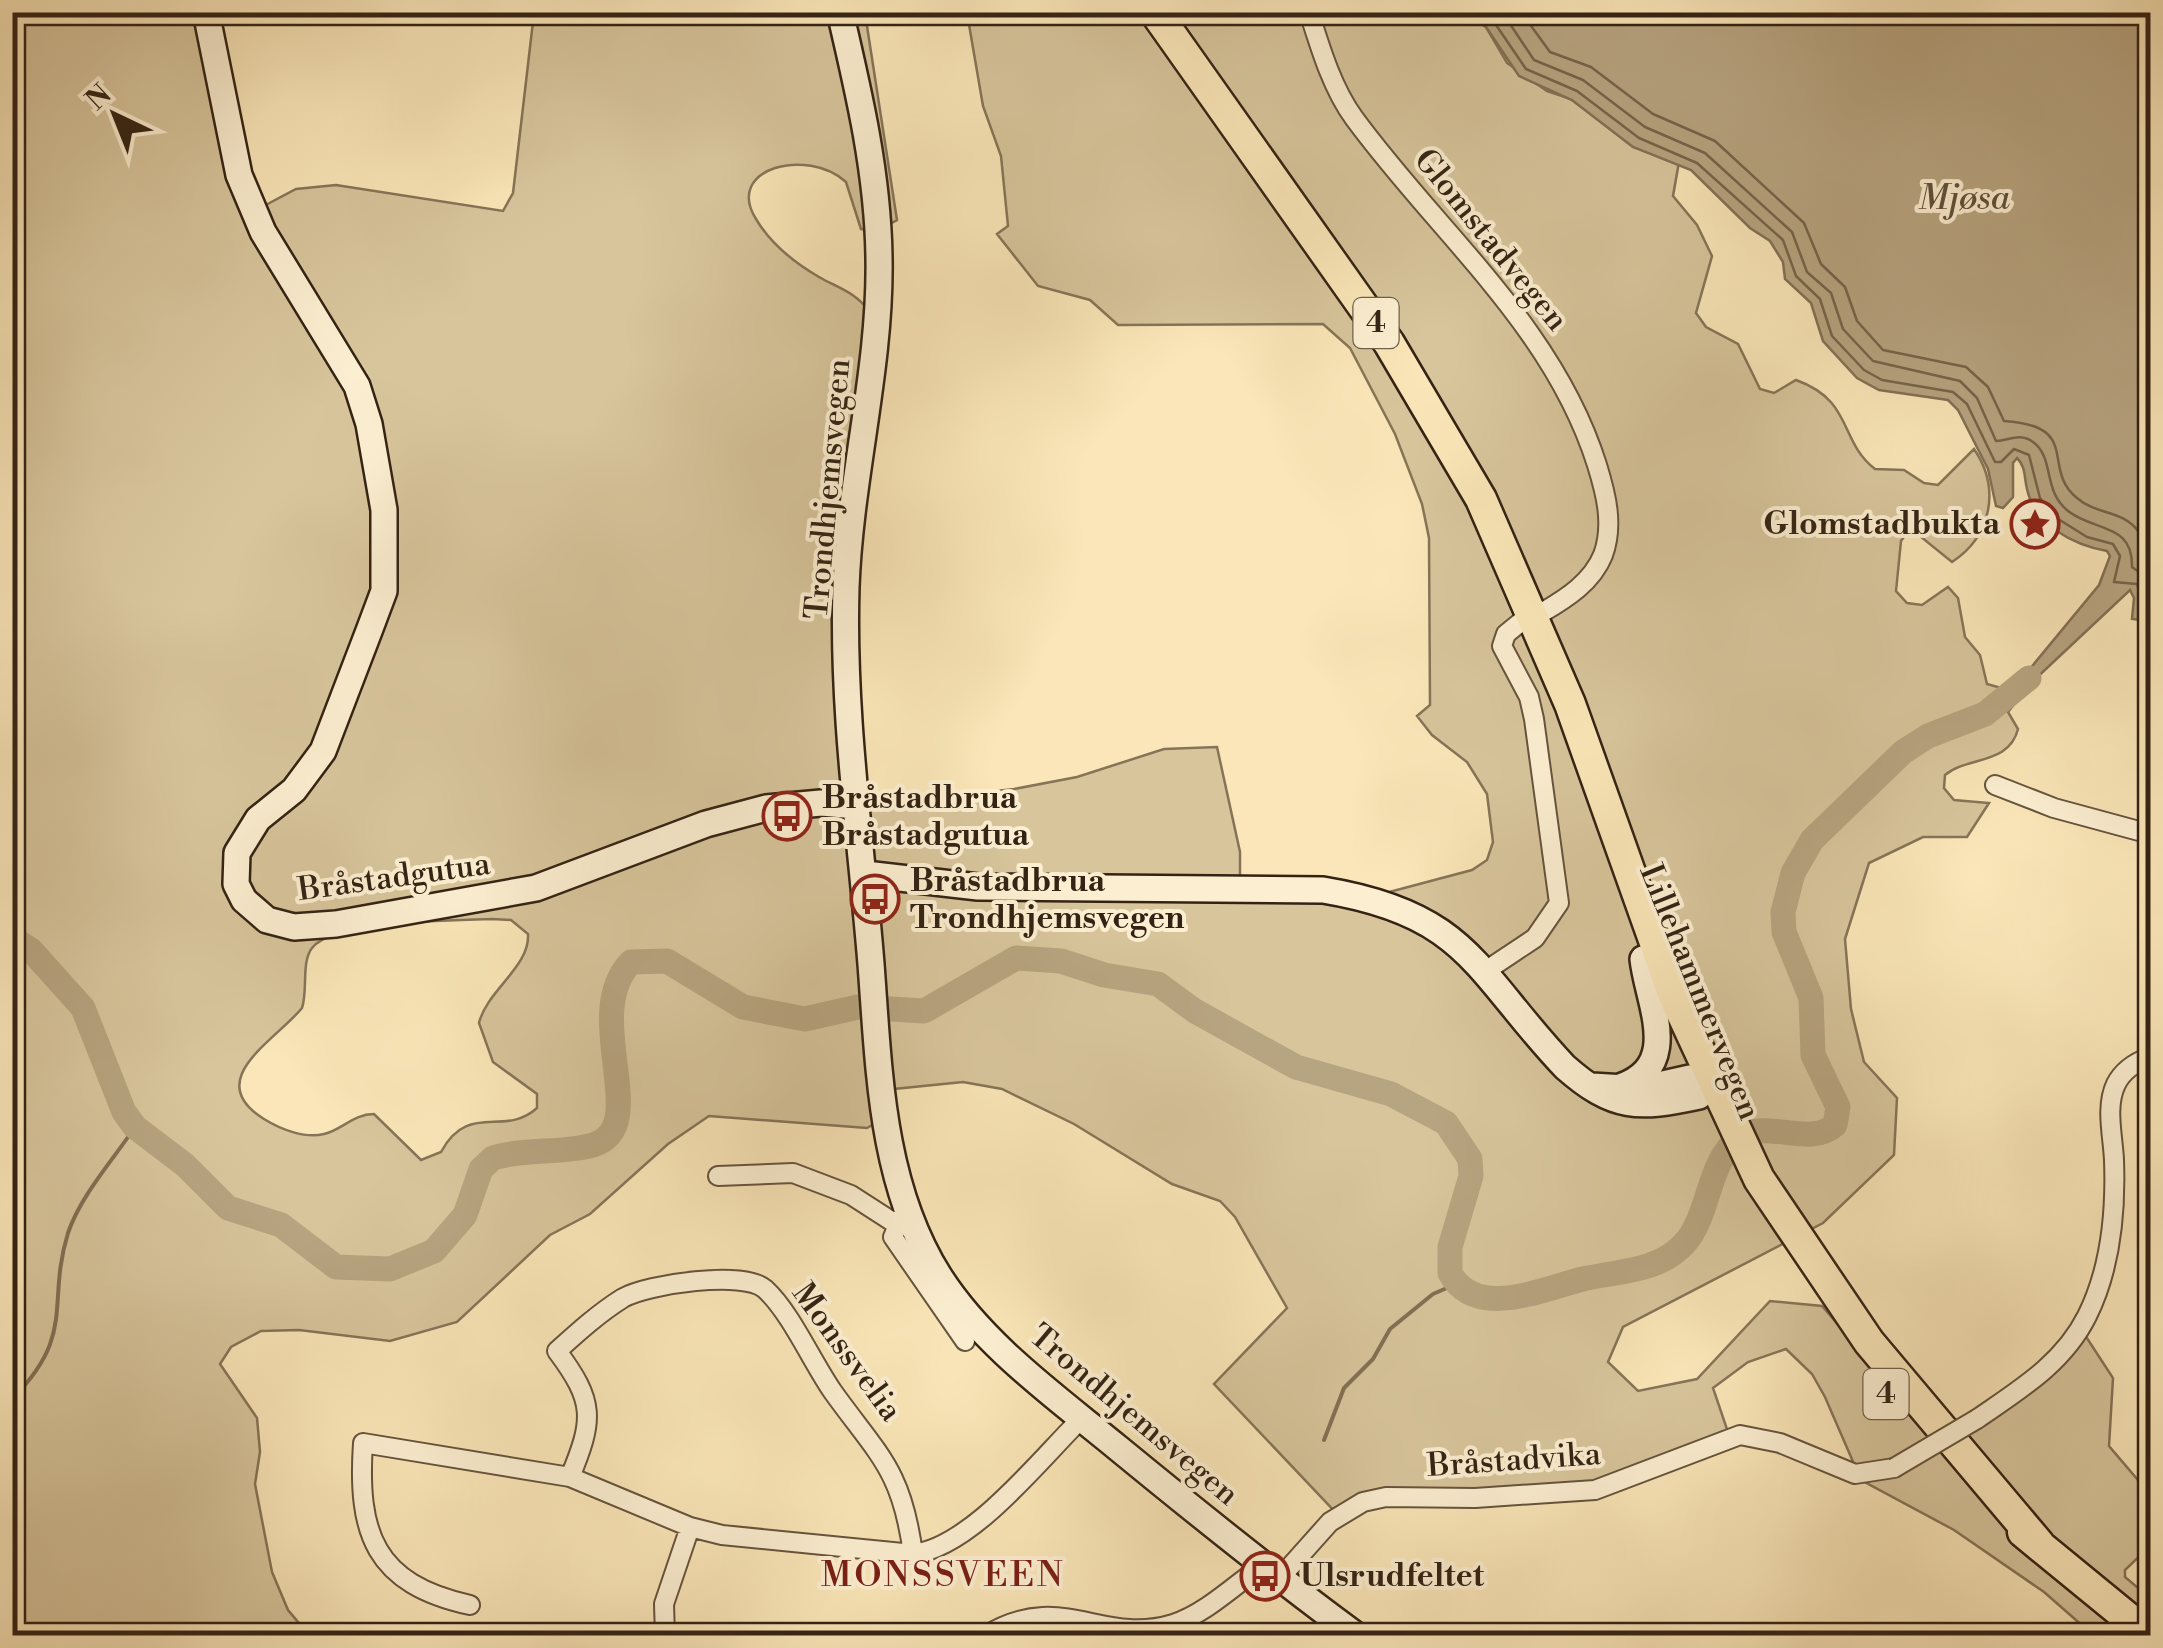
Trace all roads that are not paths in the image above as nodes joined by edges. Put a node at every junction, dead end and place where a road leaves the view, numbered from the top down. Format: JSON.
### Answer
{"nodes":[{"id":1,"x":206,"y":12,"type":"edge"},
{"id":2,"x":840,"y":12,"type":"edge"},
{"id":3,"x":1155,"y":12,"type":"edge"},
{"id":4,"x":1309,"y":12,"type":"edge"},
{"id":5,"x":1543,"y":612,"type":"dead end"},
{"id":6,"x":1522,"y":621,"type":"dead end"},
{"id":7,"x":1550,"y":661,"type":"junction"},
{"id":8,"x":1995,"y":785,"type":"dead end"},
{"id":9,"x":857,"y":806,"type":"junction"},
{"id":10,"x":2150,"y":834,"type":"edge"},
{"id":11,"x":865,"y":874,"type":"junction"},
{"id":12,"x":1643,"y":959,"type":"junction"},
{"id":13,"x":1487,"y":970,"type":"junction"},
{"id":14,"x":2150,"y":1057,"type":"edge"},
{"id":15,"x":1592,"y":1086,"type":"junction"},
{"id":16,"x":1620,"y":1087,"type":"junction"},
{"id":17,"x":1706,"y":1096,"type":"junction"},
{"id":18,"x":718,"y":1176,"type":"dead end"},
{"id":19,"x":902,"y":1217,"type":"junction"},
{"id":20,"x":965,"y":1341,"type":"dead end"},
{"id":21,"x":1082,"y":1418,"type":"junction"},
{"id":22,"x":570,"y":1477,"type":"junction"},
{"id":23,"x":690,"y":1527,"type":"junction"},
{"id":24,"x":913,"y":1554,"type":"junction"},
{"id":25,"x":1272,"y":1571,"type":"junction"},
{"id":26,"x":470,"y":1606,"type":"dead end"},
{"id":27,"x":1188,"y":1627,"type":"edge"},
{"id":28,"x":665,"y":1636,"type":"edge"},
{"id":29,"x":985,"y":1636,"type":"edge"},
{"id":30,"x":1357,"y":1636,"type":"edge"},
{"id":31,"x":2150,"y":1636,"type":"edge"}],
"edges":[{"from":1,"to":9,"type":"main road","name":"Bråstadgutua"},
{"from":2,"to":9,"type":"main road","name":"Trondhjemsvegen"},
{"from":3,"to":7,"type":"highway","name":"Lillehammervegen","number":"4"},
{"from":4,"to":5,"type":"street","name":"Glomstadvegen"},
{"from":6,"to":13,"type":"street"},
{"from":7,"to":12,"type":"highway","name":"Lillehammervegen","number":"4"},
{"from":7,"to":17,"type":"highway","name":"Lillehammervegen","number":"4"},
{"from":8,"to":10,"type":"street"},
{"from":9,"to":11,"type":"main road","name":"Trondhjemsvegen"},
{"from":11,"to":13,"type":"main road"},
{"from":11,"to":19,"type":"main road","name":"Trondhjemsvegen"},
{"from":12,"to":16,"type":"main road"},
{"from":12,"to":17,"type":"highway","name":"Lillehammervegen","number":"4"},
{"from":13,"to":15,"type":"main road"},
{"from":14,"to":25,"type":"street","name":"Bråstadvika","bridge":true},
{"from":15,"to":16,"type":"main road"},
{"from":15,"to":17,"type":"main road"},
{"from":16,"to":17,"type":"main road"},
{"from":17,"to":31,"type":"highway","name":"Lillehammervegen","number":"4"},
{"from":18,"to":19,"type":"street"},
{"from":19,"to":20,"type":"street","name":"Trondhjemsvegen"},
{"from":19,"to":21,"type":"main road","name":"Trondhjemsvegen"},
{"from":21,"to":24,"type":"street"},
{"from":21,"to":25,"type":"main road","name":"Trondhjemsvegen"},
{"from":22,"to":23,"type":"street"},
{"from":22,"to":24,"type":"street","name":"Monssvelia"},
{"from":22,"to":26,"type":"street"},
{"from":23,"to":24,"type":"street"},
{"from":23,"to":28,"type":"street"},
{"from":25,"to":27,"type":"street","name":"Bråstadvika"},
{"from":25,"to":30,"type":"main road","name":"Trondhjemsvegen"},
{"from":27,"to":29,"type":"street"}]}
